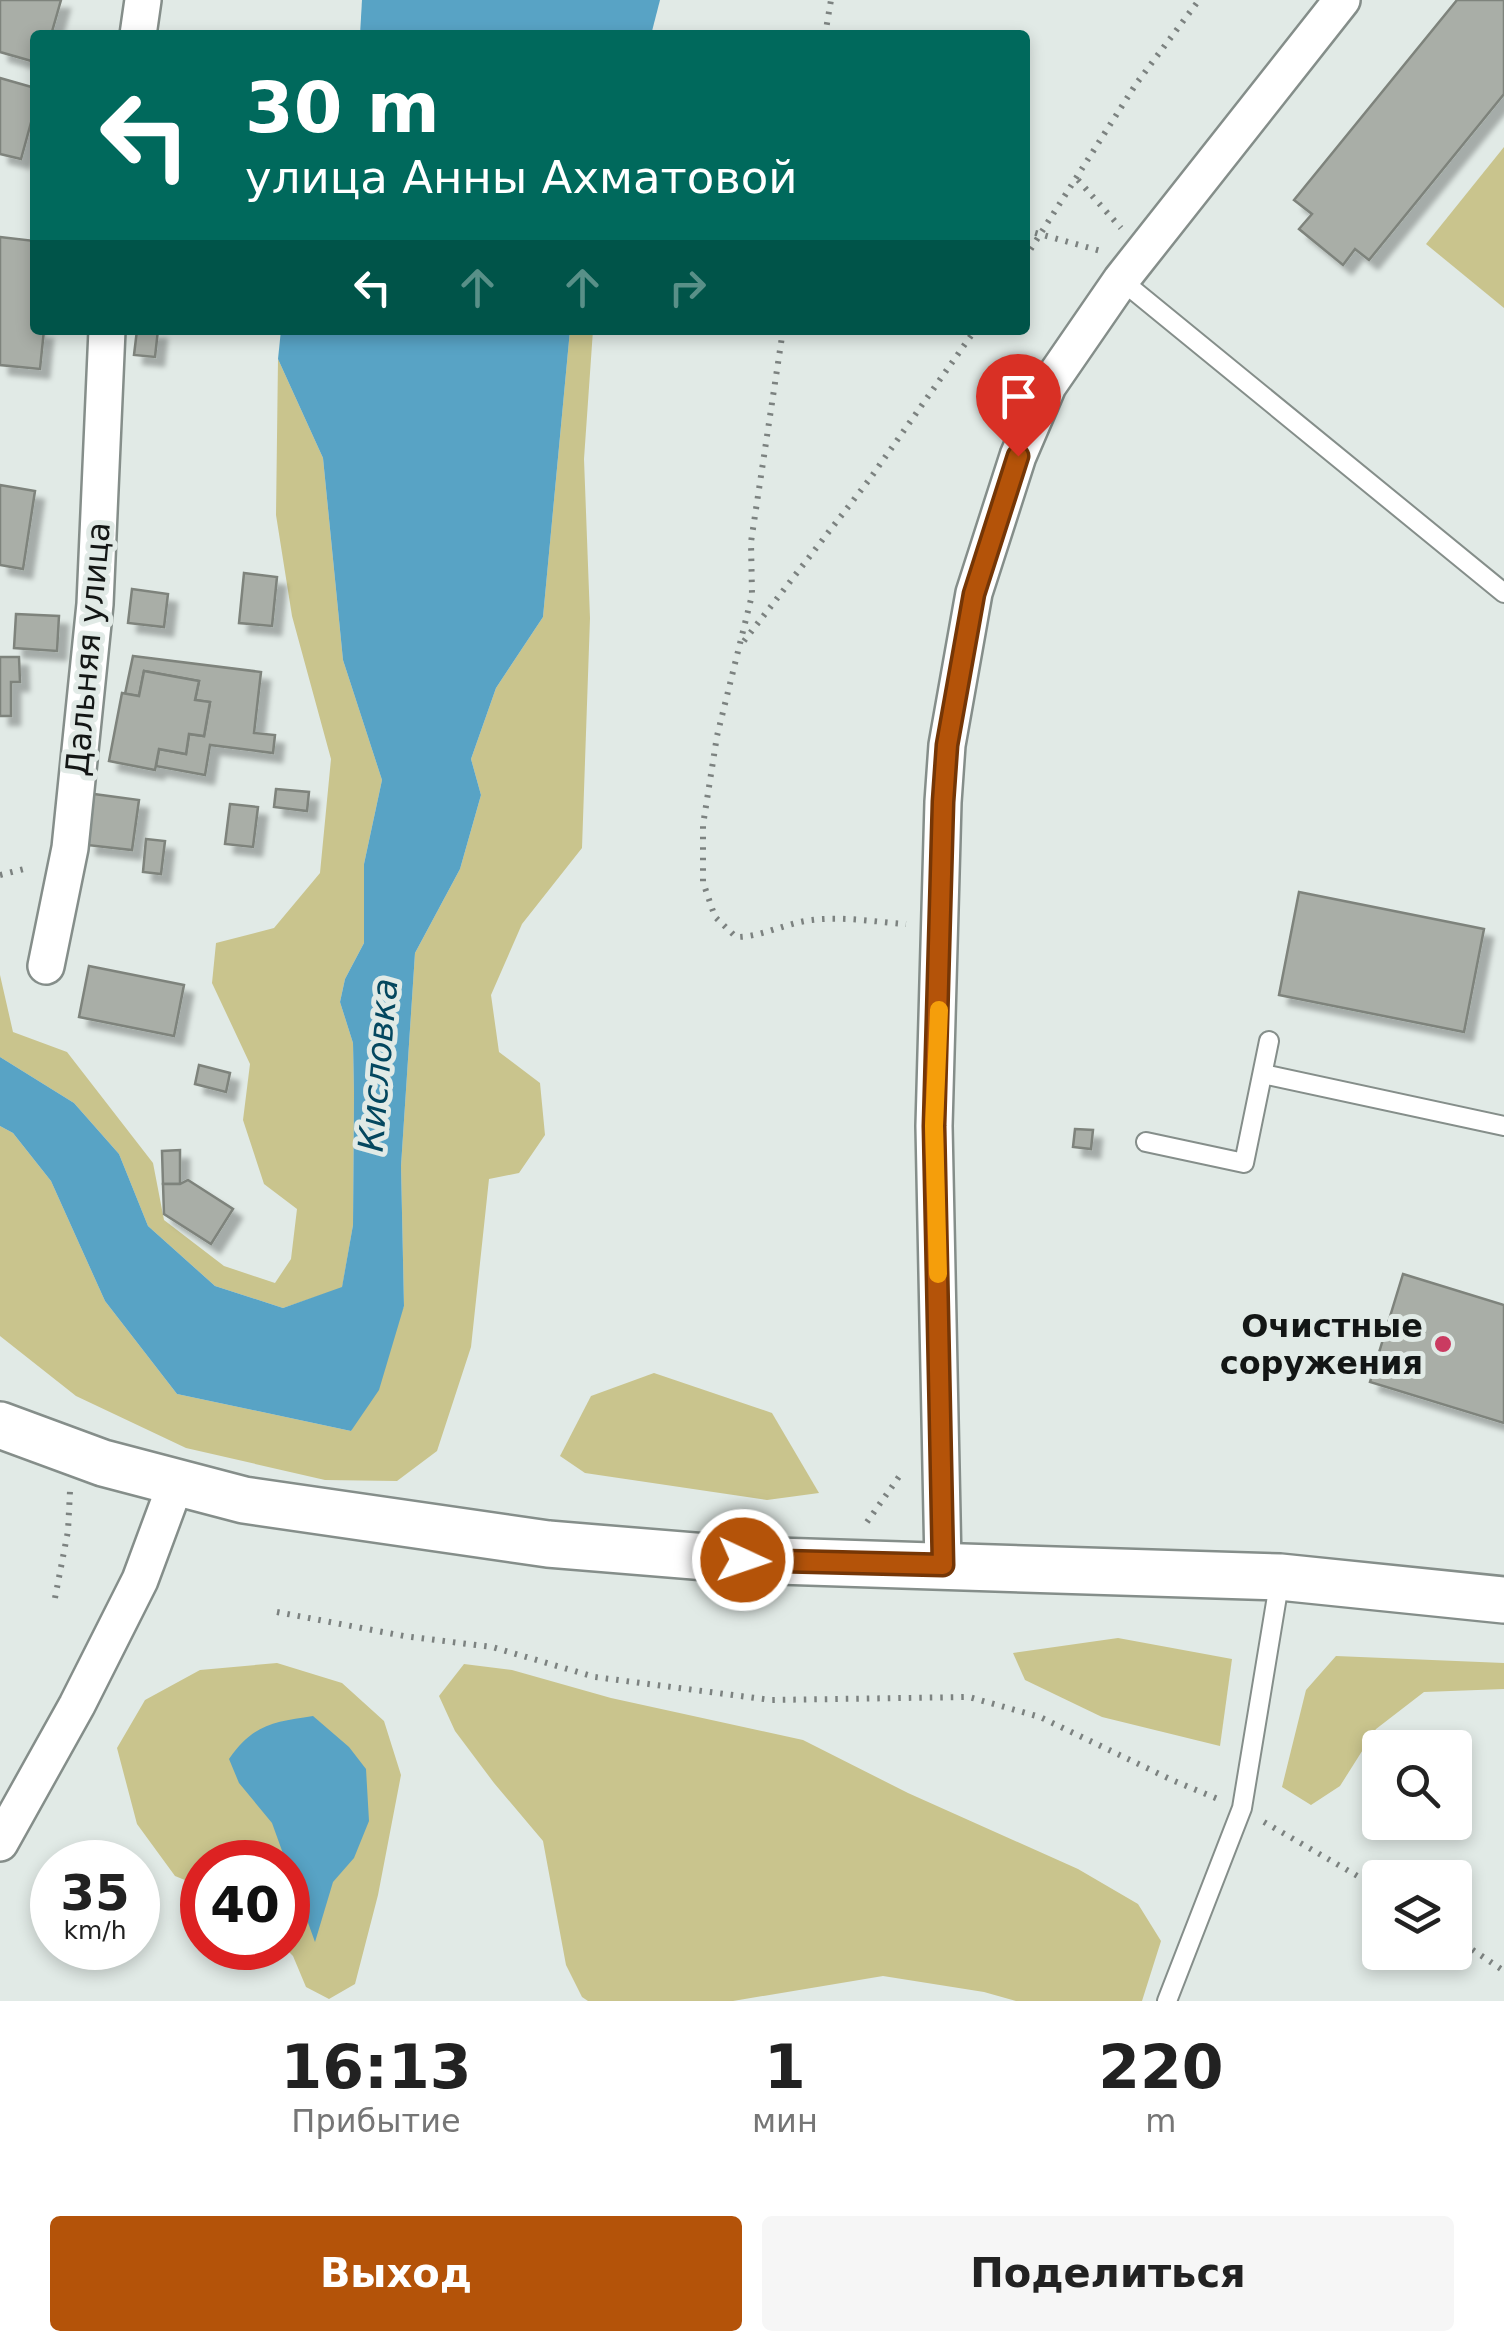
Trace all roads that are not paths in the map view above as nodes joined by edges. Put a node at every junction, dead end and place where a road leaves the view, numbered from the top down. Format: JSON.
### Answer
{"nodes":[{"id":1,"x":143,"y":0,"type":"edge"},
{"id":2,"x":1342,"y":0,"type":"edge"},
{"id":3,"x":139,"y":30,"type":"edge"},
{"id":4,"x":1134,"y":264,"type":"junction"},
{"id":5,"x":107,"y":335,"type":"edge"},
{"id":6,"x":1504,"y":594,"type":"edge"},
{"id":7,"x":46,"y":966,"type":"dead end"},
{"id":8,"x":1269,"y":1040,"type":"dead end"},
{"id":9,"x":1263,"y":1074,"type":"junction"},
{"id":10,"x":1504,"y":1126,"type":"edge"},
{"id":11,"x":1146,"y":1142,"type":"dead end"},
{"id":12,"x":0,"y":1424,"type":"edge"},
{"id":13,"x":176,"y":1482,"type":"junction"},
{"id":14,"x":943,"y":1565,"type":"junction"},
{"id":15,"x":1280,"y":1577,"type":"junction"},
{"id":16,"x":1504,"y":1600,"type":"edge"},
{"id":17,"x":0,"y":1843,"type":"edge"},
{"id":18,"x":1167,"y":2001,"type":"edge"}],
"edges":[{"from":1,"to":3,"type":"street"},
{"from":2,"to":4,"type":"street"},
{"from":4,"to":6,"type":"lane"},
{"from":4,"to":14,"type":"street"},
{"from":5,"to":7,"type":"street","name":"Дальняя улица"},
{"from":8,"to":9,"type":"lane"},
{"from":9,"to":10,"type":"lane"},
{"from":9,"to":11,"type":"lane"},
{"from":12,"to":13,"type":"street"},
{"from":13,"to":14,"type":"street"},
{"from":13,"to":17,"type":"street"},
{"from":14,"to":15,"type":"street"},
{"from":15,"to":16,"type":"street"},
{"from":15,"to":18,"type":"lane"}]}
